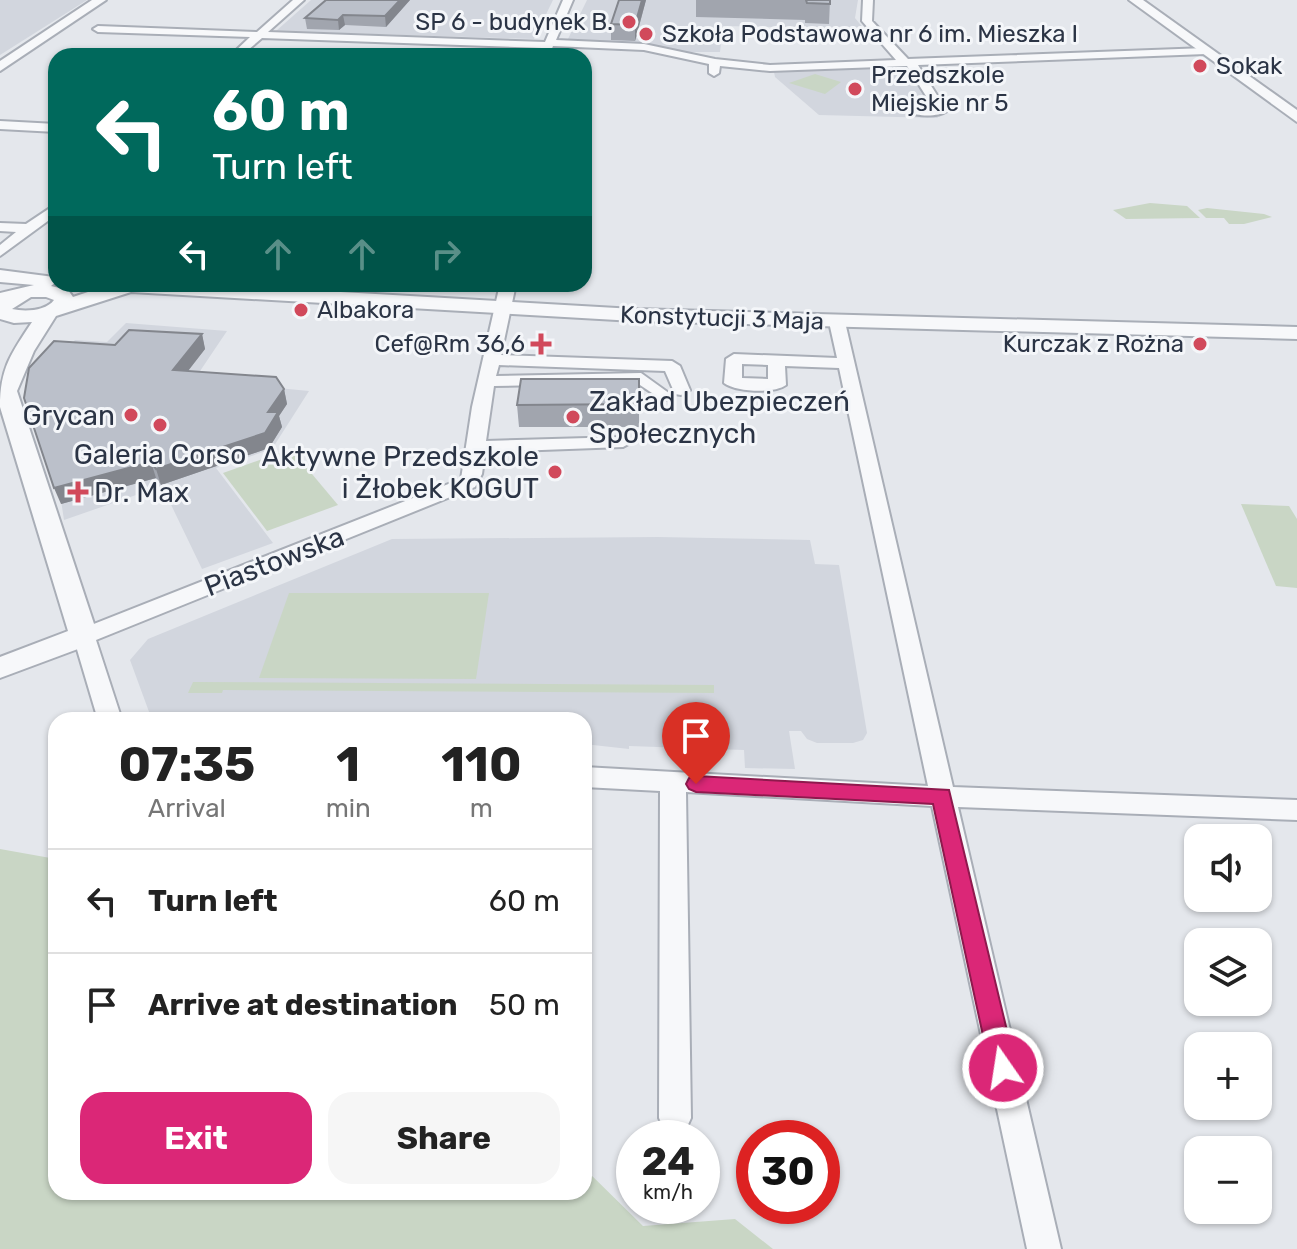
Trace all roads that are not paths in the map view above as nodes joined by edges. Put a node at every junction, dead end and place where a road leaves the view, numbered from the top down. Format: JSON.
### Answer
{"nodes":[{"id":1,"x":100,"y":0,"type":"edge"},
{"id":2,"x":299,"y":0,"type":"edge"},
{"id":3,"x":568,"y":0,"type":"edge"},
{"id":4,"x":868,"y":0,"type":"edge"},
{"id":5,"x":1135,"y":0,"type":"edge"},
{"id":6,"x":98,"y":29,"type":"dead end"},
{"id":7,"x":260,"y":34,"type":"junction"},
{"id":8,"x":244,"y":48,"type":"edge"},
{"id":9,"x":547,"y":48,"type":"edge"},
{"id":10,"x":1206,"y":51,"type":"junction"},
{"id":11,"x":908,"y":63,"type":"junction"},
{"id":12,"x":0,"y":67,"type":"edge"},
{"id":13,"x":914,"y":111,"type":"dead end"},
{"id":14,"x":1297,"y":117,"type":"edge"},
{"id":15,"x":0,"y":125,"type":"edge"},
{"id":16,"x":48,"y":128,"type":"edge"},
{"id":17,"x":48,"y":215,"type":"edge"},
{"id":18,"x":0,"y":227,"type":"edge"},
{"id":19,"x":31,"y":229,"type":"junction"},
{"id":20,"x":0,"y":252,"type":"edge"},
{"id":21,"x":0,"y":279,"type":"edge"},
{"id":22,"x":110,"y":292,"type":"edge"},
{"id":23,"x":233,"y":292,"type":"edge"},
{"id":24,"x":507,"y":292,"type":"edge"},
{"id":25,"x":50,"y":297,"type":"edge"},
{"id":26,"x":3,"y":307,"type":"edge"},
{"id":27,"x":504,"y":308,"type":"junction"},
{"id":28,"x":837,"y":322,"type":"junction"},
{"id":29,"x":1297,"y":333,"type":"edge"},
{"id":30,"x":0,"y":341,"type":"edge"},
{"id":31,"x":21,"y":353,"type":"junction"},
{"id":32,"x":492,"y":360,"type":"junction"},
{"id":33,"x":776,"y":360,"type":"dead end"},
{"id":34,"x":846,"y":363,"type":"junction"},
{"id":35,"x":487,"y":381,"type":"junction"},
{"id":36,"x":3,"y":392,"type":"edge"},
{"id":37,"x":623,"y":442,"type":"dead end"},
{"id":38,"x":476,"y":447,"type":"junction"},
{"id":39,"x":84,"y":636,"type":"junction"},
{"id":40,"x":0,"y":668,"type":"edge"},
{"id":41,"x":108,"y":712,"type":"edge"},
{"id":42,"x":592,"y":777,"type":"edge"},
{"id":43,"x":673,"y":782,"type":"junction"},
{"id":44,"x":942,"y":796,"type":"junction"},
{"id":45,"x":1297,"y":810,"type":"edge"},
{"id":46,"x":675,"y":1118,"type":"dead end"},
{"id":47,"x":1044,"y":1249,"type":"edge"}],
"edges":[{"from":1,"to":12,"type":"street"},
{"from":2,"to":7,"type":"street"},
{"from":3,"to":9,"type":"street"},
{"from":4,"to":11,"type":"street"},
{"from":5,"to":10,"type":"street"},
{"from":6,"to":7,"type":"street"},
{"from":7,"to":8,"type":"street"},
{"from":7,"to":9,"type":"street"},
{"from":9,"to":11,"type":"street"},
{"from":10,"to":11,"type":"street"},
{"from":10,"to":14,"type":"street"},
{"from":11,"to":13,"type":"street"},
{"from":15,"to":16,"type":"street"},
{"from":17,"to":19,"type":"street"},
{"from":18,"to":19,"type":"street"},
{"from":19,"to":20,"type":"street"},
{"from":21,"to":25,"type":"street","name":"Konstytucji 3 Maja"},
{"from":22,"to":25,"type":"street","name":"Konstytucji 3 Maja"},
{"from":23,"to":27,"type":"street","name":"Konstytucji 3 Maja"},
{"from":24,"to":27,"type":"street","name":"Piastowska"},
{"from":25,"to":26,"type":"street"},
{"from":25,"to":31,"type":"street"},
{"from":26,"to":31,"type":"street"},
{"from":27,"to":28,"type":"street","name":"Konstytucji 3 Maja"},
{"from":27,"to":32,"type":"street","name":"Piastowska"},
{"from":28,"to":29,"type":"street","name":"Konstytucji 3 Maja"},
{"from":28,"to":34,"type":"street"},
{"from":30,"to":31,"type":"street"},
{"from":31,"to":36,"type":"street"},
{"from":32,"to":35,"type":"street","name":"Piastowska"},
{"from":32,"to":35,"type":"street"},
{"from":33,"to":34,"type":"street"},
{"from":34,"to":44,"type":"street"},
{"from":35,"to":38,"type":"street","name":"Piastowska"},
{"from":36,"to":39,"type":"street"},
{"from":37,"to":38,"type":"street"},
{"from":38,"to":39,"type":"street","name":"Piastowska"},
{"from":39,"to":40,"type":"street","name":"Piastowska"},
{"from":39,"to":41,"type":"street"},
{"from":42,"to":43,"type":"street"},
{"from":43,"to":44,"type":"street"},
{"from":43,"to":46,"type":"street"},
{"from":44,"to":45,"type":"street"},
{"from":44,"to":47,"type":"street"}]}
